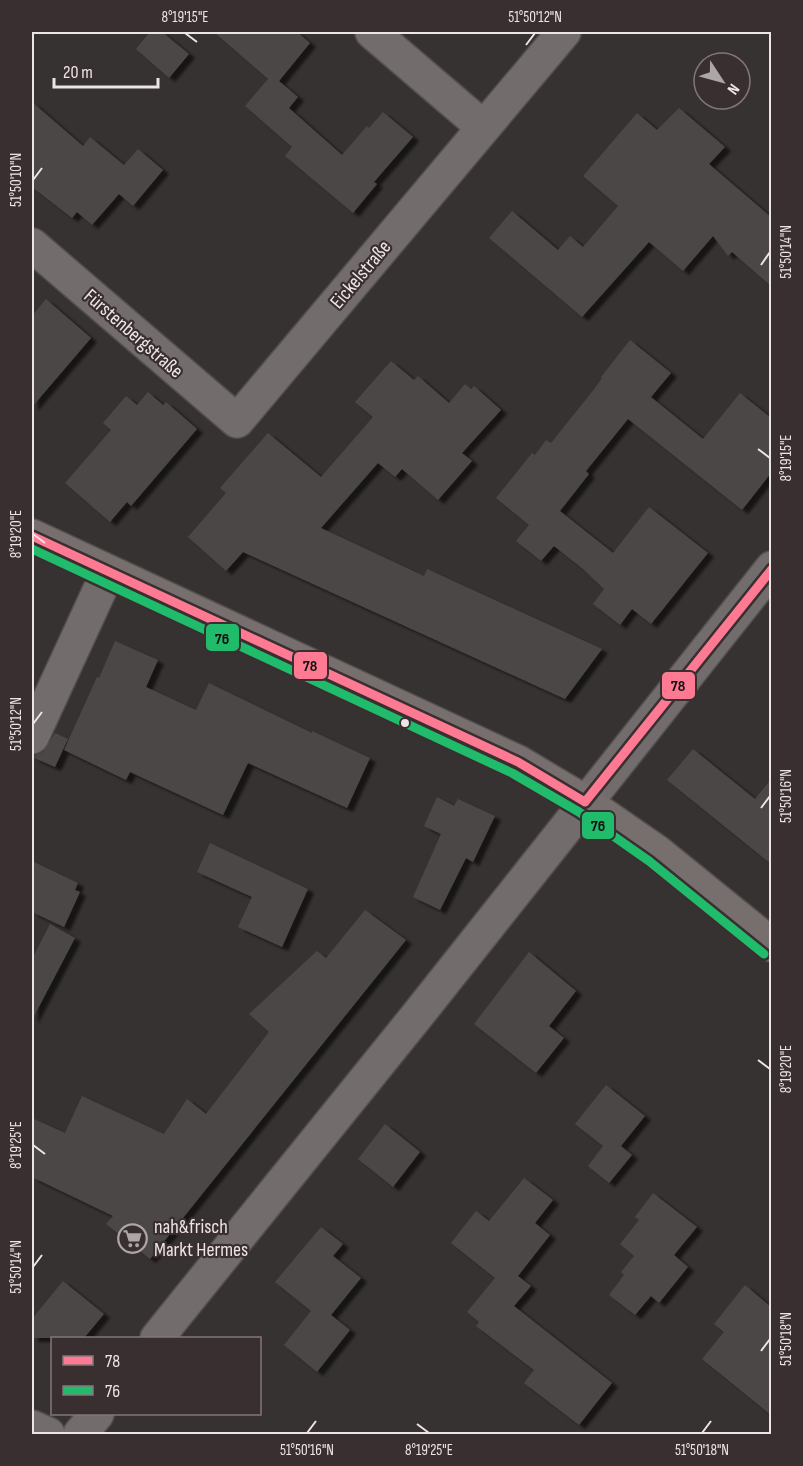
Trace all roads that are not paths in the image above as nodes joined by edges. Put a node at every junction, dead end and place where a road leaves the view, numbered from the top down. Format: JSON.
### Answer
{"nodes":[{"id":1,"x":372,"y":32,"type":"edge"},
{"id":2,"x":564,"y":32,"type":"edge"},
{"id":3,"x":483,"y":127,"type":"junction"},
{"id":4,"x":32,"y":244,"type":"edge"},
{"id":5,"x":237,"y":421,"type":"joint"},
{"id":6,"x":32,"y":537,"type":"edge"},
{"id":7,"x":771,"y":568,"type":"edge"},
{"id":8,"x":108,"y":572,"type":"junction"},
{"id":9,"x":32,"y":737,"type":"edge"},
{"id":10,"x":585,"y":802,"type":"junction"},
{"id":11,"x":771,"y":945,"type":"edge"},
{"id":12,"x":158,"y":1337,"type":"edge"},
{"id":13,"x":95,"y":1415,"type":"edge"},
{"id":14,"x":32,"y":1427,"type":"edge"},
{"id":15,"x":48,"y":1434,"type":"edge"},
{"id":16,"x":80,"y":1434,"type":"edge"}],
"edges":[{"from":1,"to":3,"type":"street"},
{"from":2,"to":3,"type":"street","name":"Eickelstraße"},
{"from":3,"to":5,"type":"street","name":"Eickelstraße"},
{"from":4,"to":5,"type":"street","name":"Fürstenbergstraße"},
{"from":6,"to":8,"type":"street"},
{"from":7,"to":10,"type":"street"},
{"from":8,"to":9,"type":"street"},
{"from":8,"to":10,"type":"street"},
{"from":10,"to":11,"type":"street"},
{"from":10,"to":12,"type":"street"},
{"from":13,"to":16,"type":"street"},
{"from":14,"to":15,"type":"street"}]}
